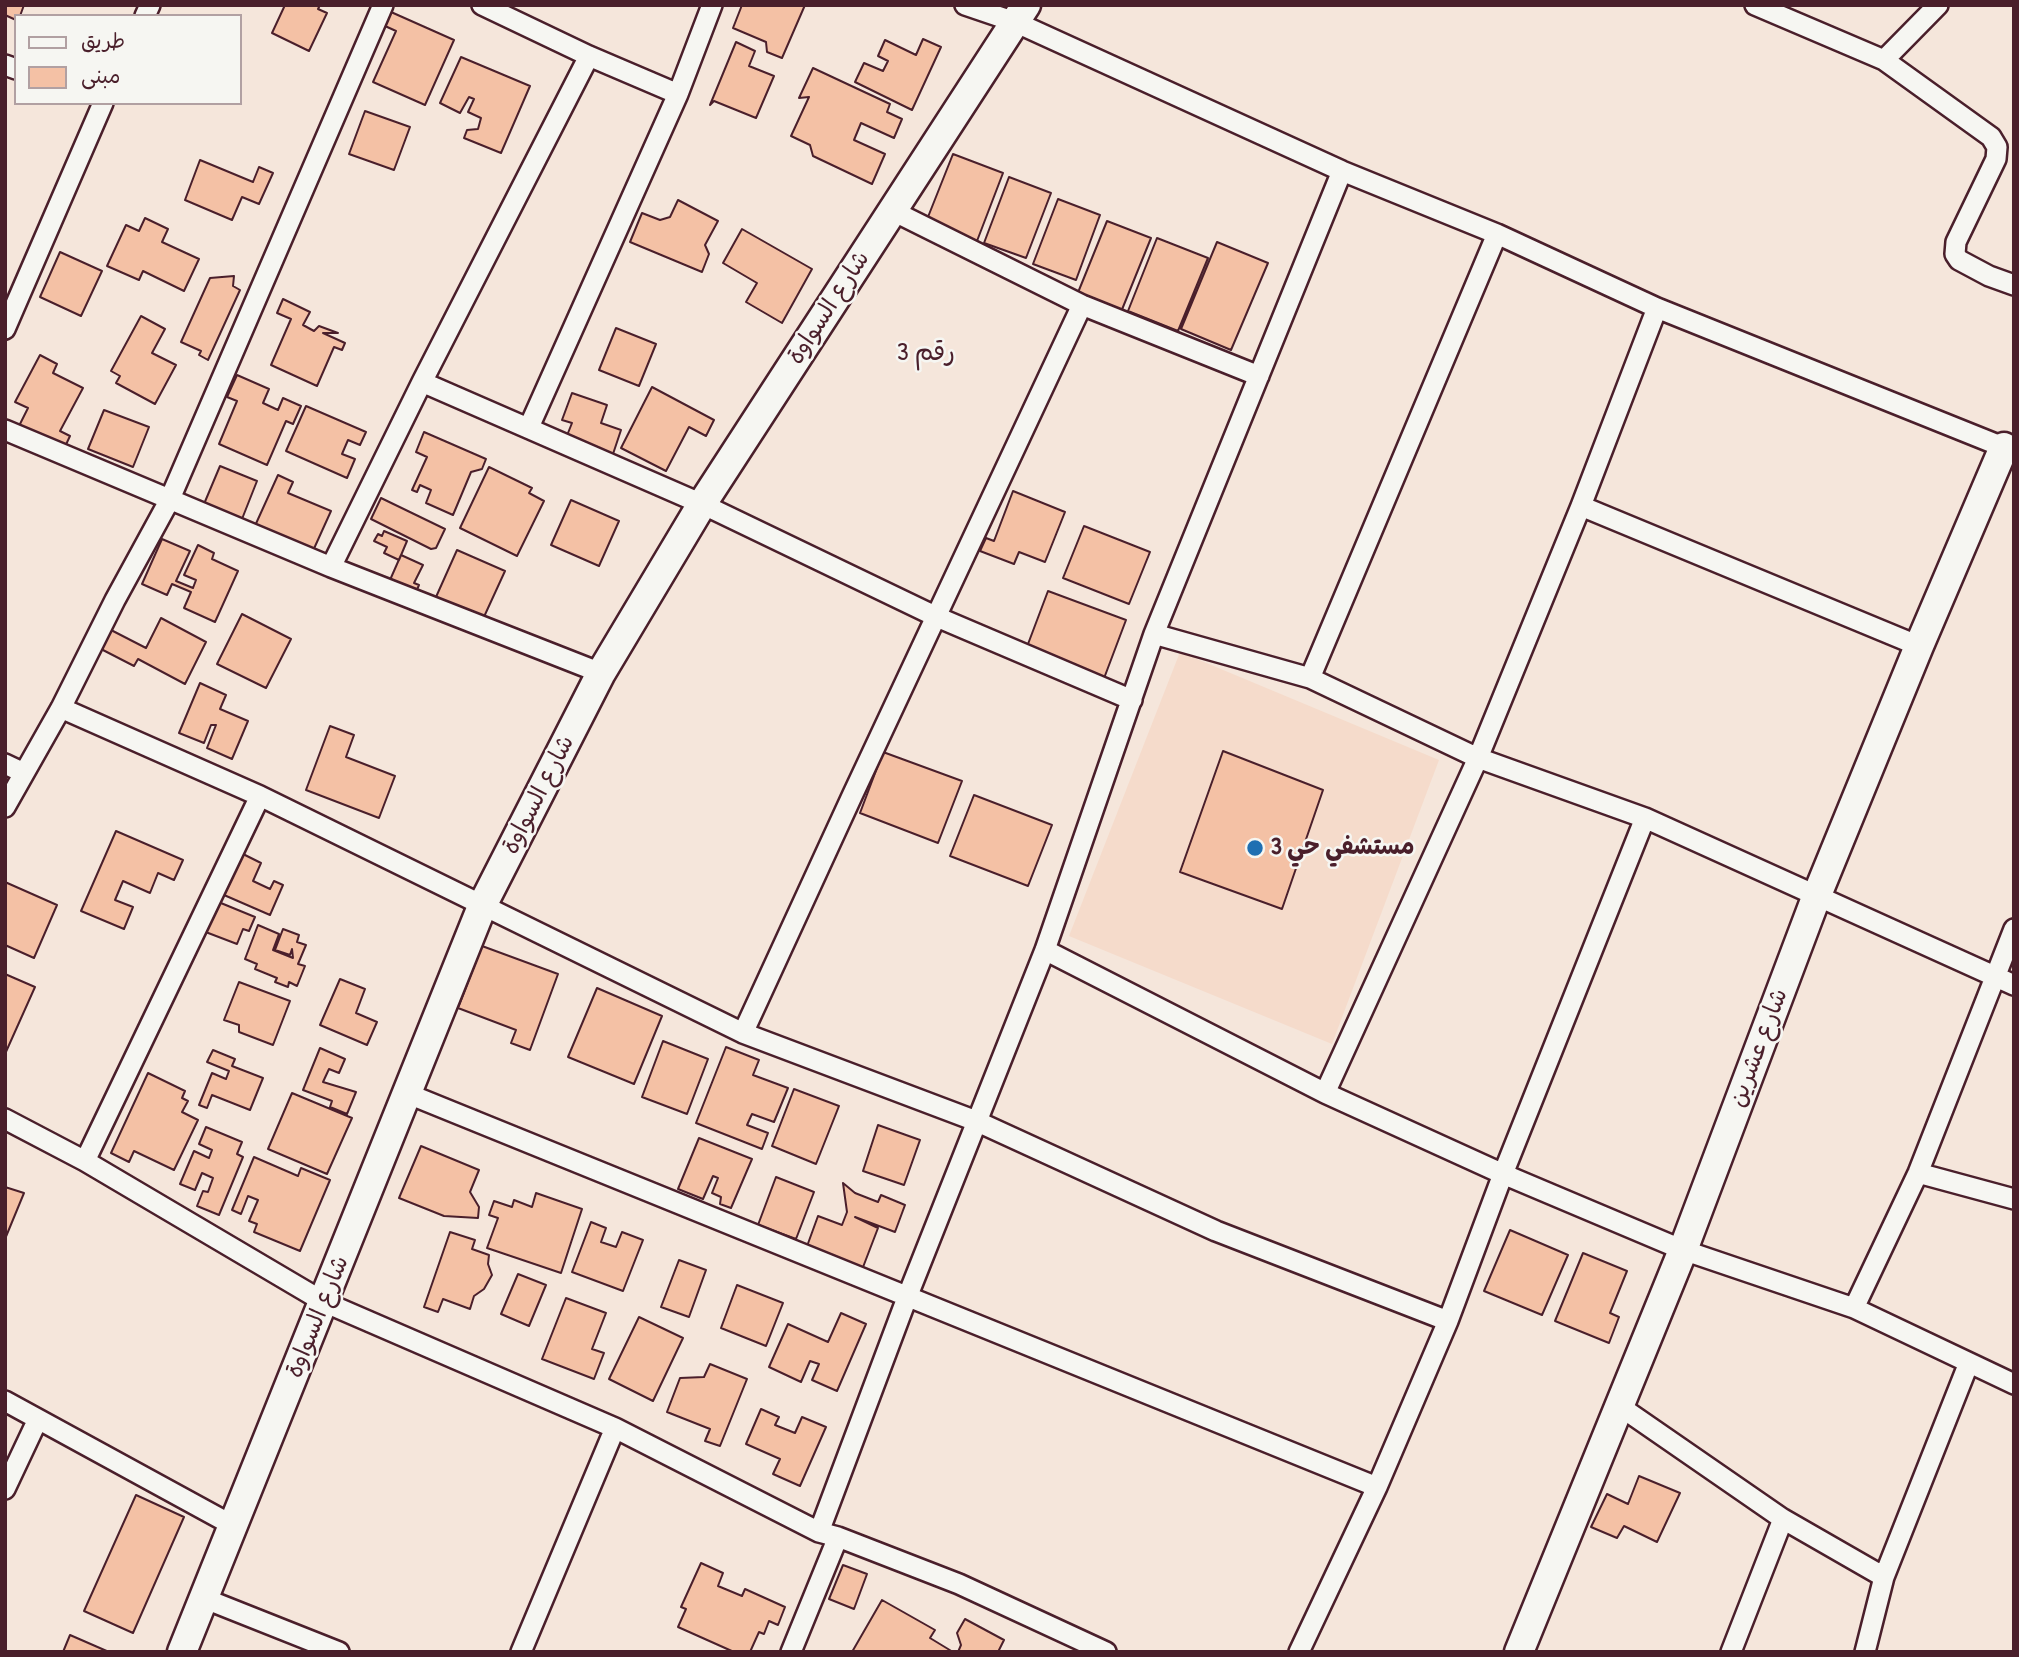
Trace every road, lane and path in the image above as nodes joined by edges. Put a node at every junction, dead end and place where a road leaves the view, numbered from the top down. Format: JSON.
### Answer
{"nodes":[{"id":1,"x":383,"y":5,"type":"edge"},
{"id":2,"x":482,"y":5,"type":"edge"},
{"id":3,"x":712,"y":5,"type":"edge"},
{"id":4,"x":965,"y":5,"type":"edge"},
{"id":5,"x":1755,"y":5,"type":"edge"},
{"id":6,"x":1938,"y":5,"type":"edge"},
{"id":7,"x":1021,"y":14,"type":"edge"},
{"id":8,"x":589,"y":56,"type":"junction"},
{"id":9,"x":1884,"y":60,"type":"junction"},
{"id":10,"x":678,"y":94,"type":"junction"},
{"id":11,"x":102,"y":105,"type":"edge"},
{"id":12,"x":1342,"y":172,"type":"junction"},
{"id":13,"x":893,"y":211,"type":"junction"},
{"id":14,"x":1497,"y":234,"type":"junction"},
{"id":15,"x":2014,"y":285,"type":"edge"},
{"id":16,"x":1082,"y":305,"type":"junction"},
{"id":17,"x":1657,"y":308,"type":"junction"},
{"id":18,"x":5,"y":329,"type":"edge"},
{"id":19,"x":1259,"y":376,"type":"junction"},
{"id":20,"x":422,"y":382,"type":"junction"},
{"id":21,"x":529,"y":427,"type":"junction"},
{"id":22,"x":5,"y":430,"type":"edge"},
{"id":23,"x":2009,"y":449,"type":"edge"},
{"id":24,"x":169,"y":501,"type":"junction"},
{"id":25,"x":702,"y":504,"type":"junction"},
{"id":26,"x":1581,"y":506,"type":"junction"},
{"id":27,"x":331,"y":567,"type":"junction"},
{"id":28,"x":937,"y":617,"type":"junction"},
{"id":29,"x":1154,"y":634,"type":"junction"},
{"id":30,"x":1919,"y":646,"type":"junction"},
{"id":31,"x":601,"y":673,"type":"junction"},
{"id":32,"x":1310,"y":678,"type":"junction"},
{"id":33,"x":1132,"y":699,"type":"junction"},
{"id":34,"x":61,"y":708,"type":"junction"},
{"id":35,"x":1478,"y":758,"type":"junction"},
{"id":36,"x":5,"y":764,"type":"edge"},
{"id":37,"x":24,"y":773,"type":"junction"},
{"id":38,"x":260,"y":796,"type":"junction"},
{"id":39,"x":5,"y":807,"type":"edge"},
{"id":40,"x":1645,"y":818,"type":"junction"},
{"id":41,"x":1817,"y":895,"type":"junction"},
{"id":42,"x":483,"y":904,"type":"junction"},
{"id":43,"x":2014,"y":929,"type":"edge"},
{"id":44,"x":1045,"y":950,"type":"junction"},
{"id":45,"x":1994,"y":978,"type":"junction"},
{"id":46,"x":2014,"y":985,"type":"edge"},
{"id":47,"x":743,"y":1033,"type":"junction"},
{"id":48,"x":406,"y":1093,"type":"junction"},
{"id":49,"x":1325,"y":1093,"type":"junction"},
{"id":50,"x":5,"y":1119,"type":"edge"},
{"id":51,"x":976,"y":1121,"type":"junction"},
{"id":52,"x":85,"y":1161,"type":"junction"},
{"id":53,"x":1918,"y":1173,"type":"junction"},
{"id":54,"x":1503,"y":1174,"type":"junction"},
{"id":55,"x":2014,"y":1199,"type":"edge"},
{"id":56,"x":1683,"y":1250,"type":"junction"},
{"id":57,"x":908,"y":1295,"type":"junction"},
{"id":58,"x":324,"y":1302,"type":"junction"},
{"id":59,"x":1854,"y":1308,"type":"junction"},
{"id":60,"x":1448,"y":1321,"type":"junction"},
{"id":61,"x":1968,"y":1365,"type":"junction"},
{"id":62,"x":2014,"y":1384,"type":"edge"},
{"id":63,"x":5,"y":1401,"type":"edge"},
{"id":64,"x":1618,"y":1405,"type":"junction"},
{"id":65,"x":38,"y":1419,"type":"junction"},
{"id":66,"x":615,"y":1428,"type":"junction"},
{"id":67,"x":1377,"y":1487,"type":"junction"},
{"id":68,"x":5,"y":1489,"type":"edge"},
{"id":69,"x":1783,"y":1519,"type":"junction"},
{"id":70,"x":232,"y":1525,"type":"junction"},
{"id":71,"x":829,"y":1535,"type":"junction"},
{"id":72,"x":1884,"y":1577,"type":"junction"},
{"id":73,"x":202,"y":1598,"type":"junction"},
{"id":74,"x":1075,"y":1645,"type":"edge"},
{"id":75,"x":182,"y":1652,"type":"edge"},
{"id":76,"x":339,"y":1652,"type":"edge"},
{"id":77,"x":521,"y":1652,"type":"edge"},
{"id":78,"x":791,"y":1652,"type":"edge"},
{"id":79,"x":1106,"y":1652,"type":"edge"},
{"id":80,"x":1299,"y":1652,"type":"edge"},
{"id":81,"x":1520,"y":1652,"type":"edge"},
{"id":82,"x":1731,"y":1652,"type":"edge"},
{"id":83,"x":1865,"y":1652,"type":"edge"}],
"edges":[{"from":1,"to":24,"type":"street"},
{"from":2,"to":8,"type":"street"},
{"from":3,"to":10,"type":"street"},
{"from":4,"to":7,"type":"street"},
{"from":5,"to":9,"type":"street"},
{"from":6,"to":9,"type":"street"},
{"from":7,"to":12,"type":"street"},
{"from":7,"to":13,"type":"street","name":"شارع السواوة"},
{"from":8,"to":10,"type":"street"},
{"from":8,"to":20,"type":"street"},
{"from":9,"to":15,"type":"street"},
{"from":10,"to":21,"type":"street"},
{"from":11,"to":18,"type":"street"},
{"from":12,"to":14,"type":"street"},
{"from":12,"to":19,"type":"street"},
{"from":13,"to":16,"type":"street"},
{"from":13,"to":25,"type":"street","name":"شارع السواوة"},
{"from":14,"to":17,"type":"street"},
{"from":14,"to":32,"type":"street"},
{"from":16,"to":19,"type":"street"},
{"from":16,"to":28,"type":"street"},
{"from":17,"to":23,"type":"street"},
{"from":17,"to":26,"type":"street"},
{"from":19,"to":29,"type":"street"},
{"from":20,"to":21,"type":"street"},
{"from":20,"to":27,"type":"street"},
{"from":21,"to":25,"type":"street"},
{"from":22,"to":24,"type":"street"},
{"from":23,"to":30,"type":"street","name":"شارع عشرين"},
{"from":24,"to":27,"type":"street"},
{"from":24,"to":34,"type":"street"},
{"from":25,"to":28,"type":"street"},
{"from":25,"to":31,"type":"street","name":"شارع السواوة"},
{"from":26,"to":30,"type":"street"},
{"from":26,"to":35,"type":"street"},
{"from":27,"to":31,"type":"street"},
{"from":28,"to":33,"type":"street"},
{"from":28,"to":47,"type":"street"},
{"from":29,"to":32,"type":"street"},
{"from":29,"to":33,"type":"street"},
{"from":30,"to":41,"type":"street","name":"شارع عشرين"},
{"from":31,"to":42,"type":"street","name":"شارع السواوة"},
{"from":32,"to":35,"type":"street"},
{"from":33,"to":44,"type":"street"},
{"from":34,"to":37,"type":"street"},
{"from":34,"to":38,"type":"street"},
{"from":35,"to":40,"type":"street"},
{"from":35,"to":49,"type":"street"},
{"from":36,"to":37,"type":"street"},
{"from":37,"to":39,"type":"street"},
{"from":38,"to":42,"type":"street"},
{"from":38,"to":52,"type":"street"},
{"from":40,"to":41,"type":"street"},
{"from":40,"to":54,"type":"street"},
{"from":41,"to":45,"type":"street"},
{"from":41,"to":56,"type":"street","name":"شارع عشرين"},
{"from":42,"to":47,"type":"street"},
{"from":42,"to":48,"type":"street","name":"شارع السواوة"},
{"from":43,"to":45,"type":"street"},
{"from":44,"to":49,"type":"street"},
{"from":44,"to":51,"type":"street"},
{"from":45,"to":46,"type":"street"},
{"from":45,"to":53,"type":"street"},
{"from":47,"to":51,"type":"street"},
{"from":48,"to":57,"type":"street"},
{"from":48,"to":58,"type":"street","name":"شارع السواوة"},
{"from":49,"to":54,"type":"street"},
{"from":50,"to":52,"type":"street"},
{"from":51,"to":57,"type":"street"},
{"from":51,"to":60,"type":"street"},
{"from":52,"to":58,"type":"street"},
{"from":53,"to":55,"type":"street"},
{"from":53,"to":59,"type":"street"},
{"from":54,"to":56,"type":"street"},
{"from":54,"to":60,"type":"street"},
{"from":56,"to":59,"type":"street"},
{"from":56,"to":64,"type":"street","name":"شارع عشرين"},
{"from":57,"to":67,"type":"street"},
{"from":57,"to":71,"type":"street"},
{"from":58,"to":66,"type":"street"},
{"from":58,"to":70,"type":"street","name":"شارع السواوة"},
{"from":59,"to":61,"type":"street"},
{"from":60,"to":67,"type":"street"},
{"from":61,"to":62,"type":"street"},
{"from":61,"to":72,"type":"street"},
{"from":63,"to":65,"type":"street"},
{"from":64,"to":69,"type":"street"},
{"from":64,"to":81,"type":"street","name":"شارع عشرين"},
{"from":65,"to":68,"type":"street"},
{"from":65,"to":70,"type":"street"},
{"from":66,"to":71,"type":"street"},
{"from":66,"to":77,"type":"street"},
{"from":67,"to":80,"type":"street"},
{"from":69,"to":72,"type":"street"},
{"from":69,"to":82,"type":"street"},
{"from":70,"to":73,"type":"street","name":"شارع السواوة"},
{"from":71,"to":74,"type":"street"},
{"from":71,"to":78,"type":"street"},
{"from":72,"to":83,"type":"street"},
{"from":73,"to":75,"type":"street","name":"شارع السواوة"},
{"from":73,"to":76,"type":"street"},
{"from":74,"to":79,"type":"street"}]}
